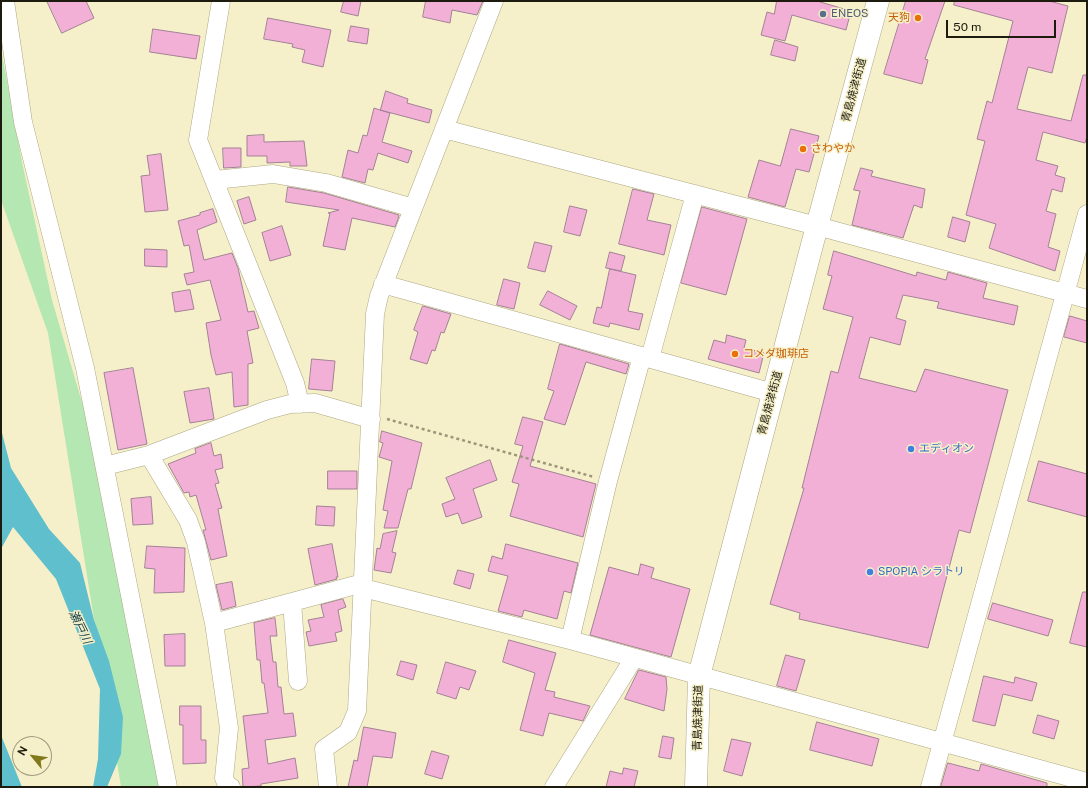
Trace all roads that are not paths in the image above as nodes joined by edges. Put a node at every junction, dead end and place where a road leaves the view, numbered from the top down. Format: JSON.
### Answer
{"nodes":[{"id":1,"x":5,"y":1,"type":"edge"},
{"id":2,"x":221,"y":1,"type":"edge"},
{"id":3,"x":494,"y":1,"type":"edge"},
{"id":4,"x":878,"y":1,"type":"edge"},
{"id":5,"x":444,"y":129,"type":"junction"},
{"id":6,"x":215,"y":180,"type":"junction"},
{"id":7,"x":695,"y":194,"type":"junction"},
{"id":8,"x":413,"y":208,"type":"junction"},
{"id":9,"x":1087,"y":214,"type":"edge"},
{"id":10,"x":817,"y":226,"type":"junction"},
{"id":11,"x":383,"y":284,"type":"junction"},
{"id":12,"x":1066,"y":294,"type":"junction"},
{"id":13,"x":1087,"y":299,"type":"edge"},
{"id":14,"x":646,"y":357,"type":"junction"},
{"id":15,"x":773,"y":393,"type":"junction"},
{"id":16,"x":300,"y":404,"type":"junction"},
{"id":17,"x":371,"y":417,"type":"junction"},
{"id":18,"x":149,"y":455,"type":"junction"},
{"id":19,"x":105,"y":466,"type":"junction"},
{"id":20,"x":363,"y":586,"type":"junction"},
{"id":21,"x":292,"y":602,"type":"junction"},
{"id":22,"x":214,"y":623,"type":"junction"},
{"id":23,"x":570,"y":640,"type":"junction"},
{"id":24,"x":634,"y":658,"type":"junction"},
{"id":25,"x":699,"y":676,"type":"junction"},
{"id":26,"x":298,"y":681,"type":"dead end"},
{"id":27,"x":942,"y":742,"type":"junction"},
{"id":28,"x":1087,"y":782,"type":"edge"},
{"id":29,"x":168,"y":787,"type":"edge"},
{"id":30,"x":231,"y":787,"type":"edge"},
{"id":31,"x":328,"y":787,"type":"edge"},
{"id":32,"x":554,"y":787,"type":"edge"},
{"id":33,"x":696,"y":787,"type":"edge"},
{"id":34,"x":930,"y":787,"type":"edge"}],
"edges":[{"from":1,"to":19,"type":"street"},
{"from":2,"to":6,"type":"street"},
{"from":3,"to":5,"type":"street"},
{"from":4,"to":10,"type":"main road","name":"青島焼津街道"},
{"from":5,"to":7,"type":"street"},
{"from":5,"to":8,"type":"street"},
{"from":6,"to":8,"type":"street"},
{"from":6,"to":16,"type":"street"},
{"from":7,"to":10,"type":"street"},
{"from":7,"to":14,"type":"street"},
{"from":8,"to":11,"type":"street"},
{"from":9,"to":12,"type":"street"},
{"from":10,"to":12,"type":"street"},
{"from":10,"to":15,"type":"main road","name":"青島焼津街道"},
{"from":11,"to":14,"type":"street"},
{"from":11,"to":17,"type":"street"},
{"from":12,"to":13,"type":"street"},
{"from":12,"to":27,"type":"street"},
{"from":14,"to":15,"type":"street"},
{"from":14,"to":23,"type":"street"},
{"from":15,"to":25,"type":"main road","name":"青島焼津街道"},
{"from":16,"to":17,"type":"street"},
{"from":16,"to":18,"type":"street"},
{"from":17,"to":20,"type":"street"},
{"from":18,"to":19,"type":"street"},
{"from":18,"to":22,"type":"street"},
{"from":19,"to":29,"type":"street"},
{"from":20,"to":21,"type":"street"},
{"from":20,"to":23,"type":"street"},
{"from":20,"to":31,"type":"street"},
{"from":21,"to":22,"type":"street"},
{"from":21,"to":26,"type":"street"},
{"from":22,"to":30,"type":"street"},
{"from":23,"to":24,"type":"street"},
{"from":24,"to":25,"type":"street"},
{"from":24,"to":32,"type":"street"},
{"from":25,"to":27,"type":"street"},
{"from":25,"to":33,"type":"main road","name":"青島焼津街道"},
{"from":27,"to":28,"type":"street"},
{"from":27,"to":34,"type":"street"}]}
